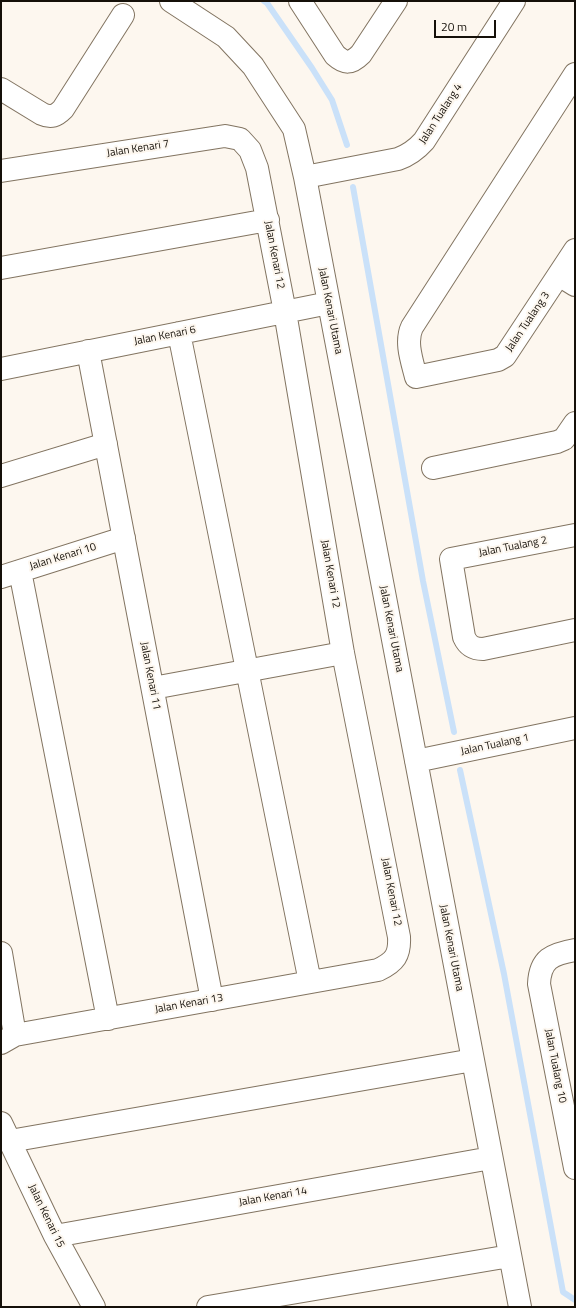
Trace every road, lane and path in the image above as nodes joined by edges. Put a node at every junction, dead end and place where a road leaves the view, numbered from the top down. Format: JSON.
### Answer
{"nodes":[{"id":1,"x":171,"y":1,"type":"edge"},
{"id":2,"x":300,"y":1,"type":"edge"},
{"id":3,"x":396,"y":1,"type":"edge"},
{"id":4,"x":514,"y":1,"type":"edge"},
{"id":5,"x":123,"y":15,"type":"dead end"},
{"id":6,"x":575,"y":74,"type":"edge"},
{"id":7,"x":1,"y":89,"type":"edge"},
{"id":8,"x":257,"y":168,"type":"joint"},
{"id":9,"x":1,"y":171,"type":"edge"},
{"id":10,"x":305,"y":177,"type":"junction"},
{"id":11,"x":268,"y":220,"type":"junction"},
{"id":12,"x":575,"y":250,"type":"edge"},
{"id":13,"x":1,"y":268,"type":"edge"},
{"id":14,"x":567,"y":280,"type":"edge"},
{"id":15,"x":329,"y":303,"type":"junction"},
{"id":16,"x":285,"y":312,"type":"junction"},
{"id":17,"x":179,"y":333,"type":"junction"},
{"id":18,"x":88,"y":351,"type":"junction"},
{"id":19,"x":1,"y":369,"type":"edge"},
{"id":20,"x":575,"y":423,"type":"edge"},
{"id":21,"x":106,"y":444,"type":"junction"},
{"id":22,"x":433,"y":468,"type":"dead end"},
{"id":23,"x":1,"y":476,"type":"edge"},
{"id":24,"x":575,"y":535,"type":"edge"},
{"id":25,"x":124,"y":538,"type":"junction"},
{"id":26,"x":11,"y":574,"type":"edge"},
{"id":27,"x":575,"y":630,"type":"edge"},
{"id":28,"x":343,"y":653,"type":"junction"},
{"id":29,"x":247,"y":670,"type":"junction"},
{"id":30,"x":153,"y":688,"type":"junction"},
{"id":31,"x":575,"y":728,"type":"edge"},
{"id":32,"x":416,"y":761,"type":"junction"},
{"id":33,"x":575,"y":950,"type":"edge"},
{"id":34,"x":1,"y":953,"type":"edge"},
{"id":35,"x":378,"y":970,"type":"joint"},
{"id":36,"x":310,"y":982,"type":"junction"},
{"id":37,"x":212,"y":1000,"type":"junction"},
{"id":38,"x":108,"y":1019,"type":"junction"},
{"id":39,"x":8,"y":1039,"type":"edge"},
{"id":40,"x":473,"y":1060,"type":"junction"},
{"id":41,"x":5,"y":1132,"type":"edge"},
{"id":42,"x":492,"y":1158,"type":"junction"},
{"id":43,"x":575,"y":1168,"type":"edge"},
{"id":44,"x":55,"y":1236,"type":"junction"},
{"id":45,"x":510,"y":1256,"type":"junction"},
{"id":46,"x":94,"y":1307,"type":"edge"},
{"id":47,"x":208,"y":1307,"type":"edge"},
{"id":48,"x":520,"y":1307,"type":"edge"}],
"edges":[{"from":1,"to":10,"type":"street","name":"Jalan Kenari Utama"},
{"from":2,"to":3,"type":"street"},
{"from":4,"to":10,"type":"street","name":"Jalan Tualang 4"},
{"from":5,"to":7,"type":"street"},
{"from":6,"to":14,"type":"street","name":"Jalan Tualang 3"},
{"from":8,"to":9,"type":"street","name":"Jalan Kenari 7"},
{"from":8,"to":11,"type":"street","name":"Jalan Kenari 12"},
{"from":10,"to":15,"type":"street","name":"Jalan Kenari Utama"},
{"from":11,"to":13,"type":"street"},
{"from":11,"to":16,"type":"street","name":"Jalan Kenari 12"},
{"from":12,"to":14,"type":"street","name":"Jalan Tualang 3"},
{"from":15,"to":16,"type":"street","name":"Jalan Kenari 6"},
{"from":15,"to":32,"type":"street","name":"Jalan Kenari Utama"},
{"from":16,"to":17,"type":"street","name":"Jalan Kenari 6"},
{"from":16,"to":28,"type":"street","name":"Jalan Kenari 12"},
{"from":17,"to":18,"type":"street","name":"Jalan Kenari 6"},
{"from":17,"to":29,"type":"street"},
{"from":18,"to":19,"type":"street","name":"Jalan Kenari 6"},
{"from":18,"to":21,"type":"street","name":"Jalan Kenari 11"},
{"from":20,"to":22,"type":"street"},
{"from":21,"to":23,"type":"street"},
{"from":21,"to":25,"type":"street","name":"Jalan Kenari 11"},
{"from":24,"to":27,"type":"street","name":"Jalan Tualang 2"},
{"from":25,"to":26,"type":"street","name":"Jalan Kenari 10"},
{"from":25,"to":30,"type":"street","name":"Jalan Kenari 11"},
{"from":26,"to":38,"type":"street"},
{"from":28,"to":29,"type":"street"},
{"from":28,"to":35,"type":"street","name":"Jalan Kenari 12"},
{"from":29,"to":30,"type":"street"},
{"from":29,"to":36,"type":"street"},
{"from":30,"to":37,"type":"street","name":"Jalan Kenari 11"},
{"from":31,"to":32,"type":"street","name":"Jalan Tualang 1"},
{"from":32,"to":40,"type":"street","name":"Jalan Kenari Utama"},
{"from":33,"to":43,"type":"street","name":"Jalan Tualang 10"},
{"from":34,"to":39,"type":"street"},
{"from":35,"to":36,"type":"street","name":"Jalan Kenari 13"},
{"from":36,"to":37,"type":"street","name":"Jalan Kenari 13"},
{"from":37,"to":38,"type":"street","name":"Jalan Kenari 13"},
{"from":38,"to":39,"type":"street","name":"Jalan Kenari 13"},
{"from":40,"to":41,"type":"street"},
{"from":40,"to":42,"type":"street","name":"Jalan Kenari Utama"},
{"from":41,"to":44,"type":"street","name":"Jalan Kenari 15"},
{"from":42,"to":44,"type":"street","name":"Jalan Kenari 14"},
{"from":42,"to":45,"type":"street","name":"Jalan Kenari Utama"},
{"from":44,"to":46,"type":"street","name":"Jalan Kenari 15"},
{"from":45,"to":47,"type":"street"},
{"from":45,"to":48,"type":"street","name":"Jalan Kenari Utama"}]}
